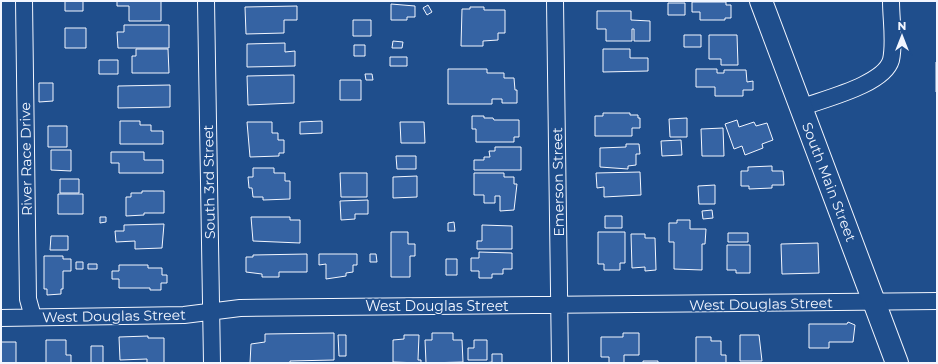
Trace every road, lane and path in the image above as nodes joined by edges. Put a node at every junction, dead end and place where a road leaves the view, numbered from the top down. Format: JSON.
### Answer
{"nodes":[{"id":1,"x":24,"y":1,"type":"edge"},
{"id":2,"x":206,"y":1,"type":"edge"},
{"id":3,"x":555,"y":1,"type":"edge"},
{"id":4,"x":761,"y":1,"type":"edge"},
{"id":5,"x":891,"y":1,"type":"edge"},
{"id":6,"x":800,"y":108,"type":"junction"},
{"id":7,"x":937,"y":301,"type":"edge"},
{"id":8,"x":874,"y":302,"type":"junction"},
{"id":9,"x":559,"y":305,"type":"junction"},
{"id":10,"x":211,"y":312,"type":"junction"},
{"id":11,"x":33,"y":317,"type":"junction"},
{"id":12,"x":1,"y":318,"type":"edge"},
{"id":13,"x":212,"y":363,"type":"edge"},
{"id":14,"x":560,"y":363,"type":"edge"},
{"id":15,"x":897,"y":363,"type":"edge"}],
"edges":[{"from":1,"to":11,"type":"street","name":"River Race Drive"},
{"from":2,"to":10,"type":"street","name":"South 3rd Street"},
{"from":3,"to":9,"type":"street","name":"Emerson Street"},
{"from":4,"to":6,"type":"main road","name":"South Main Street"},
{"from":5,"to":6,"type":"street"},
{"from":6,"to":8,"type":"main road","name":"South Main Street"},
{"from":7,"to":8,"type":"street","name":"West Douglas Street"},
{"from":8,"to":9,"type":"street","name":"West Douglas Street"},
{"from":8,"to":15,"type":"main road","name":"South Main Street"},
{"from":9,"to":10,"type":"street","name":"West Douglas Street"},
{"from":9,"to":14,"type":"street","name":"Emerson Street"},
{"from":10,"to":11,"type":"street","name":"West Douglas Street"},
{"from":10,"to":13,"type":"street","name":"South 3rd Street"},
{"from":11,"to":12,"type":"street","name":"West Douglas Street"}]}
